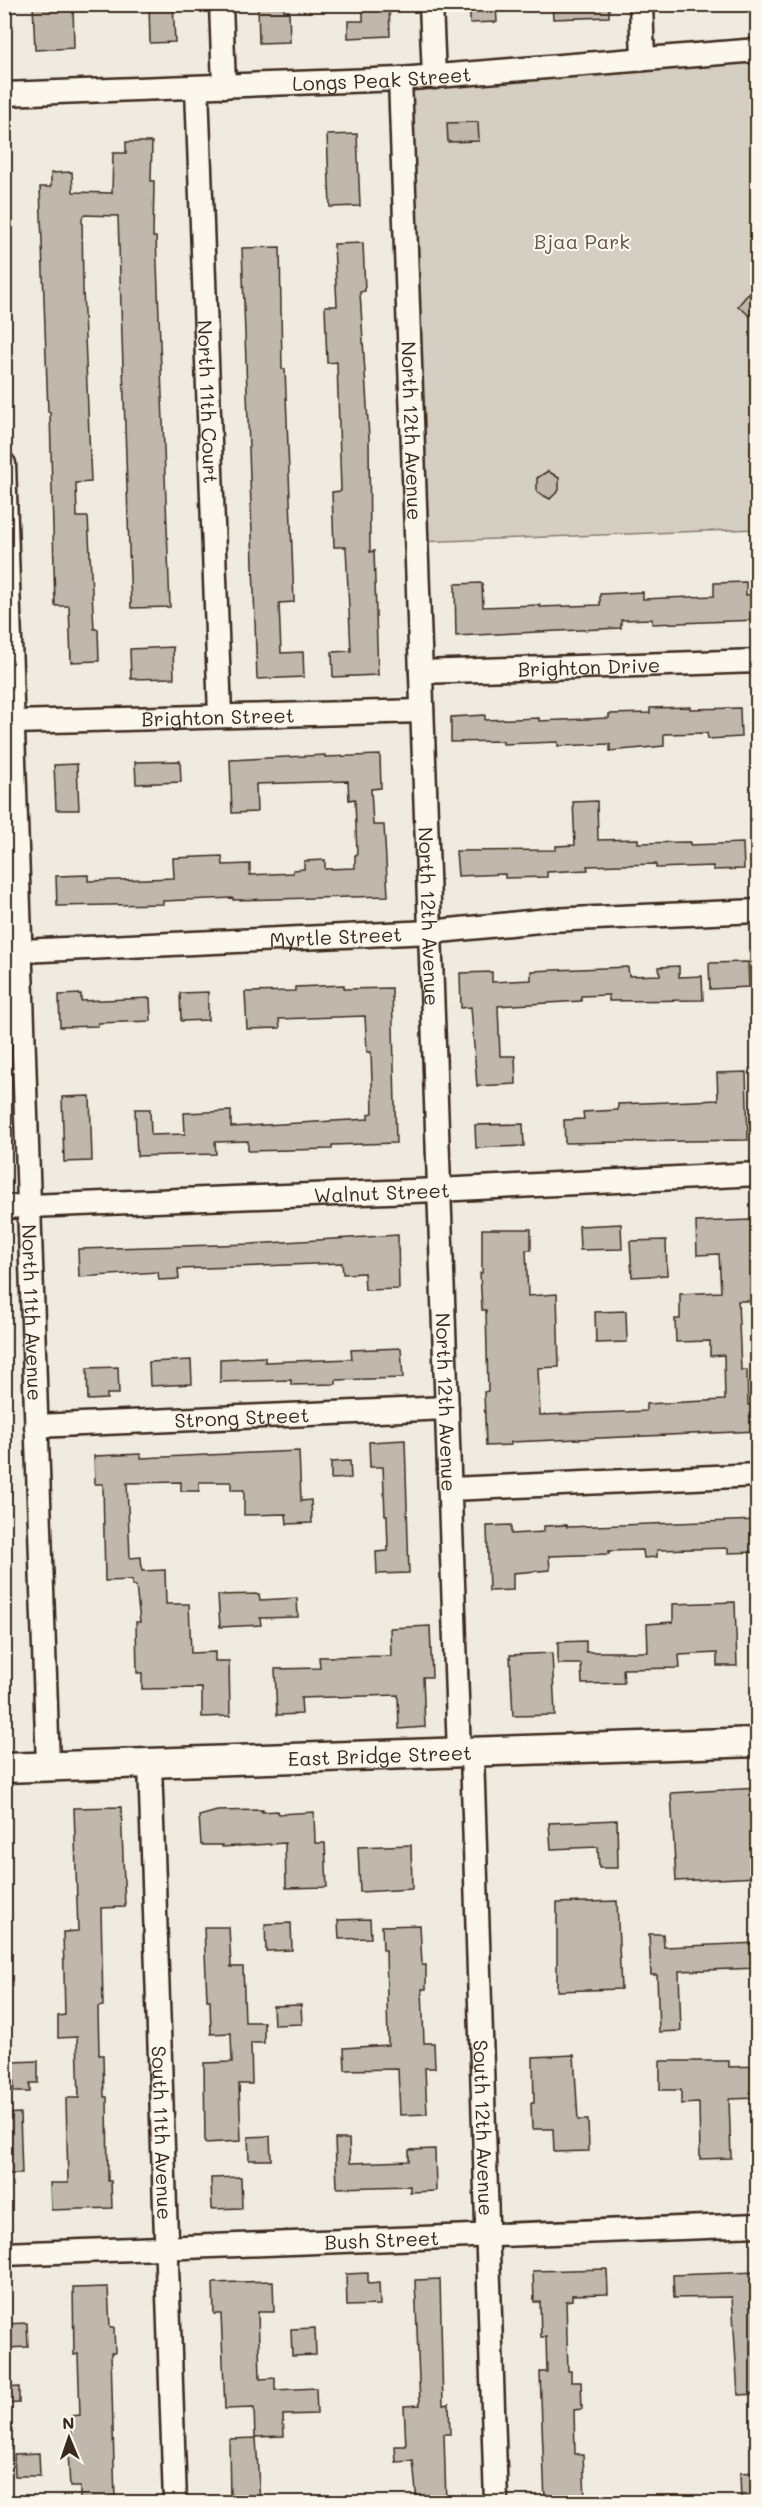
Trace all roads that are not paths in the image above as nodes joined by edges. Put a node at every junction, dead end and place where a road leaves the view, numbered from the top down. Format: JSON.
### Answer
{"nodes":[{"id":1,"x":221,"y":4,"type":"edge"},
{"id":2,"x":431,"y":4,"type":"edge"},
{"id":3,"x":641,"y":4,"type":"edge"},
{"id":4,"x":758,"y":50,"type":"edge"},
{"id":5,"x":643,"y":58,"type":"junction"},
{"id":6,"x":434,"y":77,"type":"junction"},
{"id":7,"x":400,"y":79,"type":"junction"},
{"id":8,"x":224,"y":86,"type":"junction"},
{"id":9,"x":197,"y":88,"type":"junction"},
{"id":10,"x":4,"y":94,"type":"edge"},
{"id":11,"x":4,"y":464,"type":"edge"},
{"id":12,"x":8,"y":661,"type":"edge"},
{"id":13,"x":758,"y":661,"type":"edge"},
{"id":14,"x":421,"y":672,"type":"junction"},
{"id":15,"x":422,"y":711,"type":"junction"},
{"id":16,"x":220,"y":716,"type":"junction"},
{"id":17,"x":14,"y":722,"type":"junction"},
{"id":18,"x":758,"y":911,"type":"edge"},
{"id":19,"x":430,"y":932,"type":"junction"},
{"id":20,"x":21,"y":951,"type":"junction"},
{"id":21,"x":758,"y":1174,"type":"edge"},
{"id":22,"x":438,"y":1190,"type":"junction"},
{"id":23,"x":29,"y":1206,"type":"junction"},
{"id":24,"x":4,"y":1207,"type":"edge"},
{"id":25,"x":447,"y":1408,"type":"junction"},
{"id":26,"x":36,"y":1426,"type":"junction"},
{"id":27,"x":758,"y":1476,"type":"edge"},
{"id":28,"x":451,"y":1489,"type":"junction"},
{"id":29,"x":758,"y":1742,"type":"edge"},
{"id":30,"x":466,"y":1754,"type":"junction"},
{"id":31,"x":150,"y":1764,"type":"junction"},
{"id":32,"x":48,"y":1766,"type":"junction"},
{"id":33,"x":4,"y":1768,"type":"edge"},
{"id":34,"x":758,"y":2226,"type":"edge"},
{"id":35,"x":487,"y":2235,"type":"junction"},
{"id":36,"x":168,"y":2247,"type":"junction"},
{"id":37,"x":4,"y":2254,"type":"edge"},
{"id":38,"x":175,"y":2502,"type":"edge"},
{"id":39,"x":496,"y":2502,"type":"edge"}],
"edges":[{"from":1,"to":8,"type":"street"},
{"from":2,"to":6,"type":"street"},
{"from":3,"to":5,"type":"street"},
{"from":4,"to":5,"type":"street","name":"Longs Peak Street"},
{"from":5,"to":6,"type":"street","name":"Longs Peak Street"},
{"from":6,"to":7,"type":"street","name":"Longs Peak Street"},
{"from":7,"to":8,"type":"street","name":"Longs Peak Street"},
{"from":7,"to":14,"type":"street","name":"North 12th Avenue"},
{"from":8,"to":9,"type":"street","name":"Longs Peak Street"},
{"from":9,"to":10,"type":"street","name":"Longs Peak Street"},
{"from":9,"to":16,"type":"street","name":"North 11th Court"},
{"from":11,"to":12,"type":"street","name":"North 11th Avenue"},
{"from":12,"to":17,"type":"street","name":"North 11th Avenue"},
{"from":13,"to":14,"type":"street","name":"Brighton Drive"},
{"from":14,"to":15,"type":"street","name":"North 12th Avenue"},
{"from":15,"to":16,"type":"street","name":"Brighton Street"},
{"from":15,"to":19,"type":"street","name":"North 12th Avenue"},
{"from":16,"to":17,"type":"street","name":"Brighton Street"},
{"from":17,"to":20,"type":"street","name":"North 11th Avenue"},
{"from":18,"to":19,"type":"street","name":"Myrtle Street"},
{"from":19,"to":20,"type":"street","name":"Myrtle Street"},
{"from":19,"to":22,"type":"street","name":"North 12th Avenue"},
{"from":20,"to":23,"type":"street","name":"North 11th Avenue"},
{"from":21,"to":22,"type":"street","name":"Walnut Street"},
{"from":22,"to":23,"type":"street","name":"Walnut Street"},
{"from":22,"to":25,"type":"street","name":"North 12th Avenue"},
{"from":23,"to":24,"type":"street","name":"Walnut Street"},
{"from":23,"to":26,"type":"street","name":"North 11th Avenue"},
{"from":25,"to":26,"type":"street","name":"Strong Street"},
{"from":25,"to":28,"type":"street","name":"North 12th Avenue"},
{"from":26,"to":32,"type":"street","name":"North 11th Avenue"},
{"from":27,"to":28,"type":"street"},
{"from":28,"to":30,"type":"street","name":"North 12th Avenue"},
{"from":29,"to":30,"type":"main road","name":"East Bridge Street"},
{"from":30,"to":31,"type":"main road","name":"East Bridge Street"},
{"from":30,"to":35,"type":"street","name":"South 12th Avenue"},
{"from":31,"to":32,"type":"main road","name":"East Bridge Street"},
{"from":31,"to":36,"type":"street","name":"South 11th Avenue"},
{"from":32,"to":33,"type":"main road","name":"East Bridge Street"},
{"from":34,"to":35,"type":"street","name":"Bush Street"},
{"from":35,"to":36,"type":"street","name":"Bush Street"},
{"from":35,"to":39,"type":"street","name":"South 12th Avenue"},
{"from":36,"to":37,"type":"street","name":"Bush Street"},
{"from":36,"to":38,"type":"street","name":"South 11th Avenue"}]}
